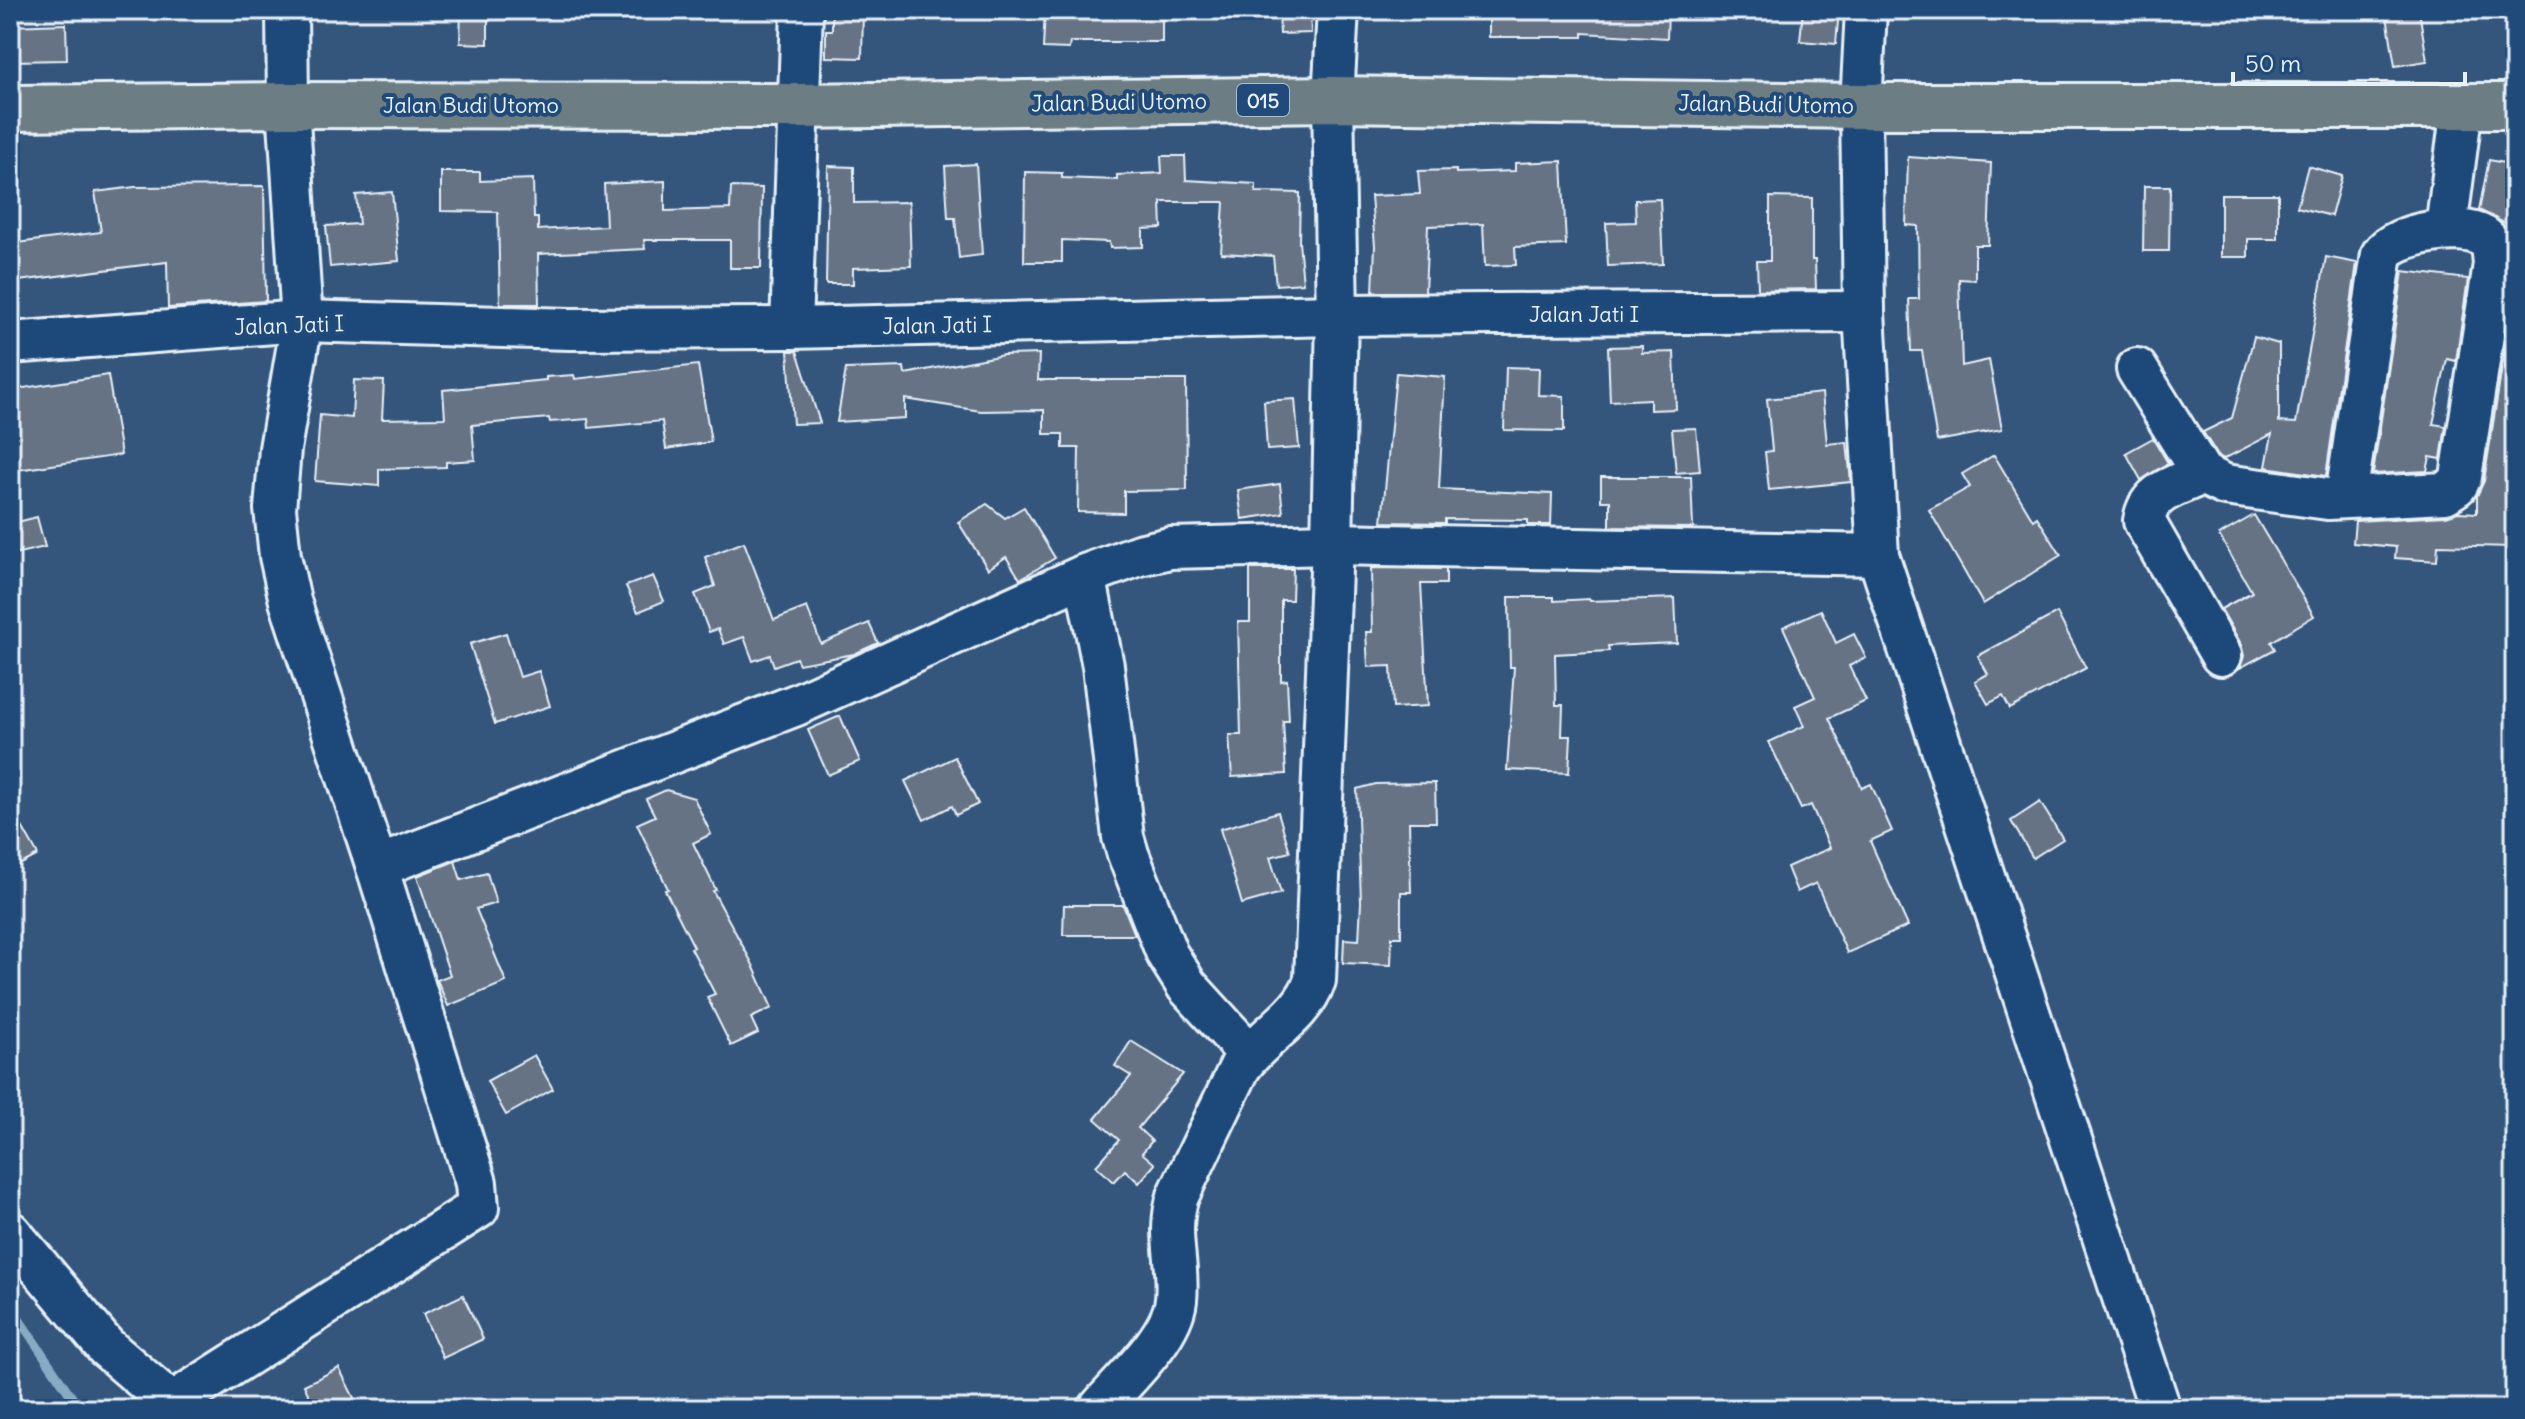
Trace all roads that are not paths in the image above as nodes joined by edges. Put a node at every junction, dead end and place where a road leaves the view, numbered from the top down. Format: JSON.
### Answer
{"nodes":[{"id":1,"x":287,"y":10,"type":"edge"},
{"id":2,"x":802,"y":10,"type":"edge"},
{"id":3,"x":1338,"y":10,"type":"edge"},
{"id":4,"x":1866,"y":10,"type":"edge"},
{"id":5,"x":1333,"y":99,"type":"junction"},
{"id":6,"x":288,"y":105,"type":"junction"},
{"id":7,"x":797,"y":106,"type":"junction"},
{"id":8,"x":1861,"y":106,"type":"junction"},
{"id":9,"x":2515,"y":106,"type":"edge"},
{"id":10,"x":2462,"y":107,"type":"junction"},
{"id":11,"x":10,"y":108,"type":"edge"},
{"id":12,"x":2446,"y":229,"type":"junction"},
{"id":13,"x":1864,"y":312,"type":"junction"},
{"id":14,"x":1337,"y":315,"type":"junction"},
{"id":15,"x":302,"y":321,"type":"junction"},
{"id":16,"x":791,"y":328,"type":"junction"},
{"id":17,"x":10,"y":343,"type":"edge"},
{"id":18,"x":2137,"y":369,"type":"dead end"},
{"id":19,"x":2202,"y":474,"type":"junction"},
{"id":20,"x":2346,"y":497,"type":"junction"},
{"id":21,"x":1332,"y":544,"type":"junction"},
{"id":22,"x":1878,"y":555,"type":"junction"},
{"id":23,"x":1085,"y":575,"type":"junction"},
{"id":24,"x":2221,"y":655,"type":"dead end"},
{"id":25,"x":377,"y":867,"type":"junction"},
{"id":26,"x":1249,"y":1054,"type":"junction"},
{"id":27,"x":10,"y":1232,"type":"edge"},
{"id":28,"x":175,"y":1406,"type":"edge"},
{"id":29,"x":1099,"y":1409,"type":"edge"},
{"id":30,"x":2160,"y":1409,"type":"edge"}],
"edges":[{"from":1,"to":6,"type":"street"},
{"from":2,"to":7,"type":"street"},
{"from":3,"to":5,"type":"street"},
{"from":4,"to":8,"type":"street"},
{"from":5,"to":7,"type":"main road","name":"Jalan Budi Utomo","number":"015"},
{"from":5,"to":8,"type":"main road","name":"Jalan Budi Utomo","number":"015"},
{"from":5,"to":14,"type":"street"},
{"from":6,"to":7,"type":"main road","name":"Jalan Budi Utomo","number":"015"},
{"from":6,"to":11,"type":"main road","name":"Jalan Budi Utomo","number":"015"},
{"from":6,"to":15,"type":"street"},
{"from":7,"to":16,"type":"street"},
{"from":8,"to":10,"type":"main road","name":"Jalan Budi Utomo","number":"015"},
{"from":8,"to":13,"type":"street"},
{"from":9,"to":10,"type":"main road","name":"Jalan Budi Utomo","number":"015"},
{"from":10,"to":12,"type":"street"},
{"from":12,"to":20,"type":"street"},
{"from":12,"to":20,"type":"street"},
{"from":13,"to":14,"type":"street","name":"Jalan Jati I"},
{"from":13,"to":22,"type":"street"},
{"from":14,"to":16,"type":"street","name":"Jalan Jati I"},
{"from":14,"to":21,"type":"street"},
{"from":15,"to":16,"type":"street","name":"Jalan Jati I"},
{"from":15,"to":17,"type":"street","name":"Jalan Jati I"},
{"from":15,"to":25,"type":"street"},
{"from":18,"to":19,"type":"street"},
{"from":19,"to":20,"type":"street"},
{"from":19,"to":24,"type":"street"},
{"from":21,"to":22,"type":"street"},
{"from":21,"to":23,"type":"street"},
{"from":21,"to":26,"type":"street"},
{"from":22,"to":30,"type":"street"},
{"from":23,"to":25,"type":"street"},
{"from":23,"to":26,"type":"street"},
{"from":25,"to":28,"type":"street"},
{"from":26,"to":29,"type":"street"},
{"from":27,"to":28,"type":"street"}]}
